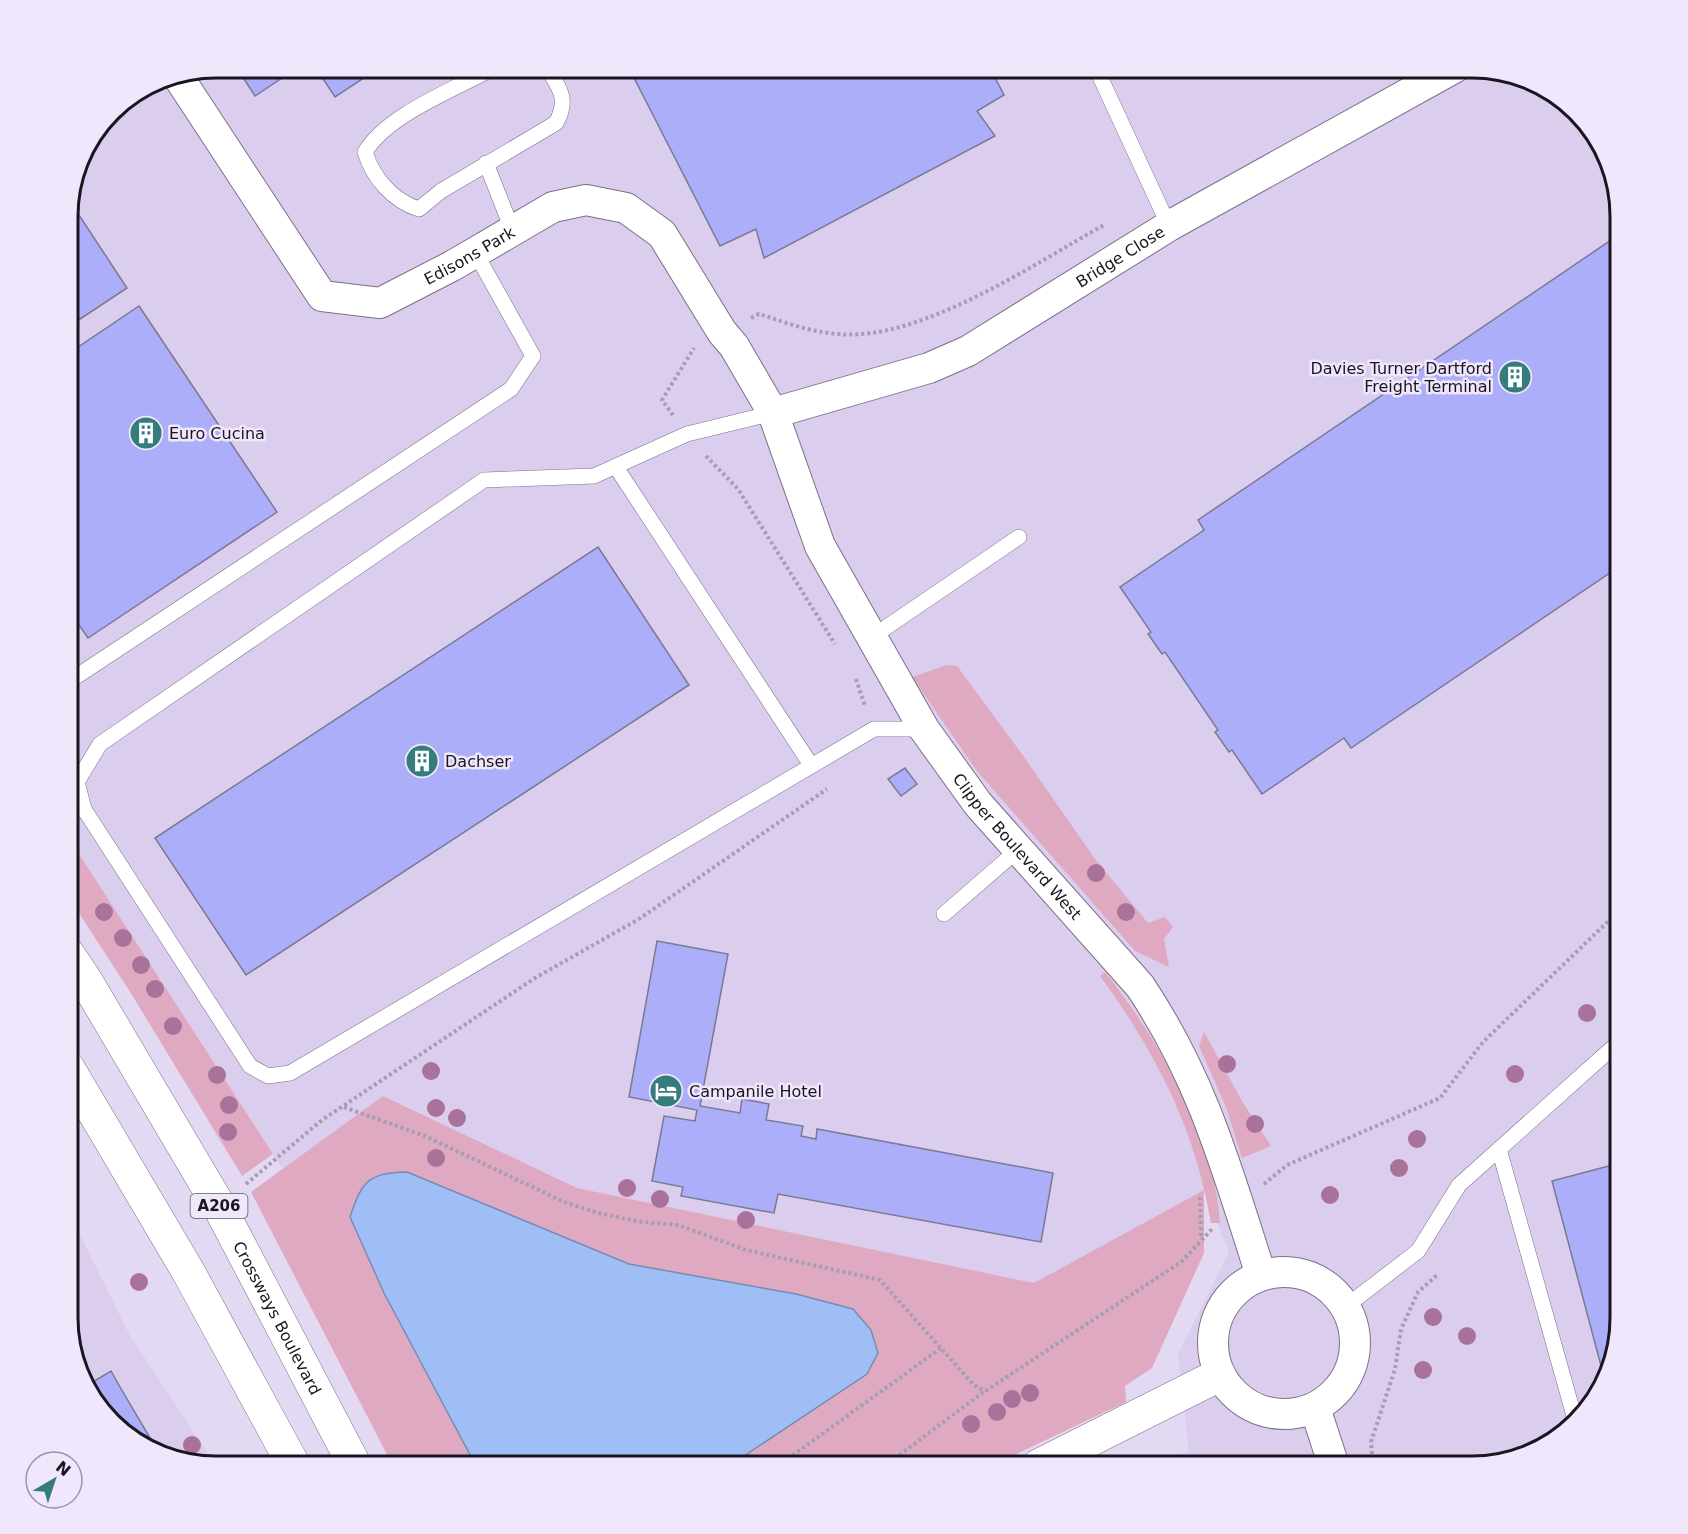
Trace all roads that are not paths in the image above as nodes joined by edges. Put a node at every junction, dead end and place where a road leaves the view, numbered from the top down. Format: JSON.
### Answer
{"nodes":[{"id":1,"x":475,"y":78,"type":"edge"},
{"id":2,"x":553,"y":78,"type":"edge"},
{"id":3,"x":1101,"y":78,"type":"edge"},
{"id":4,"x":1436,"y":78,"type":"edge"},
{"id":5,"x":182,"y":83,"type":"edge"},
{"id":6,"x":486,"y":164,"type":"junction"},
{"id":7,"x":1168,"y":226,"type":"junction"},
{"id":8,"x":512,"y":229,"type":"junction"},
{"id":9,"x":475,"y":252,"type":"junction"},
{"id":10,"x":773,"y":413,"type":"junction"},
{"id":11,"x":616,"y":467,"type":"junction"},
{"id":12,"x":1019,"y":537,"type":"dead end"},
{"id":13,"x":872,"y":637,"type":"junction"},
{"id":14,"x":78,"y":675,"type":"edge"},
{"id":15,"x":924,"y":729,"type":"junction"},
{"id":16,"x":811,"y":765,"type":"junction"},
{"id":17,"x":78,"y":780,"type":"edge"},
{"id":18,"x":78,"y":786,"type":"edge"},
{"id":19,"x":1019,"y":849,"type":"junction"},
{"id":20,"x":944,"y":914,"type":"dead end"},
{"id":21,"x":78,"y":970,"type":"edge"},
{"id":22,"x":1610,"y":1050,"type":"edge"},
{"id":23,"x":78,"y":1085,"type":"edge"},
{"id":24,"x":1499,"y":1149,"type":"junction"},
{"id":25,"x":1261,"y":1275,"type":"junction"},
{"id":26,"x":1345,"y":1306,"type":"junction"},
{"id":27,"x":1219,"y":1374,"type":"junction"},
{"id":28,"x":1315,"y":1408,"type":"junction"},
{"id":29,"x":1573,"y":1412,"type":"edge"},
{"id":30,"x":288,"y":1456,"type":"edge"},
{"id":31,"x":349,"y":1456,"type":"edge"},
{"id":32,"x":1059,"y":1456,"type":"edge"},
{"id":33,"x":1330,"y":1456,"type":"edge"}],
"edges":[{"from":1,"to":6,"type":"lane"},
{"from":2,"to":6,"type":"lane"},
{"from":3,"to":7,"type":"lane"},
{"from":4,"to":7,"type":"street","name":"Bridge Close"},
{"from":5,"to":9,"type":"street","name":"Edisons Park"},
{"from":6,"to":8,"type":"lane"},
{"from":7,"to":10,"type":"street","name":"Bridge Close"},
{"from":8,"to":9,"type":"street","name":"Edisons Park"},
{"from":8,"to":10,"type":"street","name":"Edisons Park"},
{"from":9,"to":14,"type":"lane"},
{"from":10,"to":11,"type":"lane"},
{"from":10,"to":13,"type":"street","name":"Clipper Boulevard West"},
{"from":11,"to":16,"type":"lane"},
{"from":11,"to":17,"type":"lane"},
{"from":12,"to":13,"type":"lane"},
{"from":13,"to":15,"type":"street","name":"Clipper Boulevard West"},
{"from":15,"to":16,"type":"lane"},
{"from":15,"to":19,"type":"street","name":"Clipper Boulevard West"},
{"from":16,"to":18,"type":"lane"},
{"from":19,"to":20,"type":"lane"},
{"from":19,"to":25,"type":"street","name":"Clipper Boulevard West"},
{"from":21,"to":31,"type":"main road","name":"Crossways Boulevard","number":"A206"},
{"from":22,"to":24,"type":"lane"},
{"from":23,"to":30,"type":"main road"},
{"from":24,"to":26,"type":"lane"},
{"from":24,"to":29,"type":"lane"},
{"from":25,"to":26,"type":"street"},
{"from":25,"to":27,"type":"street"},
{"from":26,"to":28,"type":"street"},
{"from":27,"to":28,"type":"street"},
{"from":27,"to":32,"type":"main road"},
{"from":28,"to":33,"type":"street"}]}
